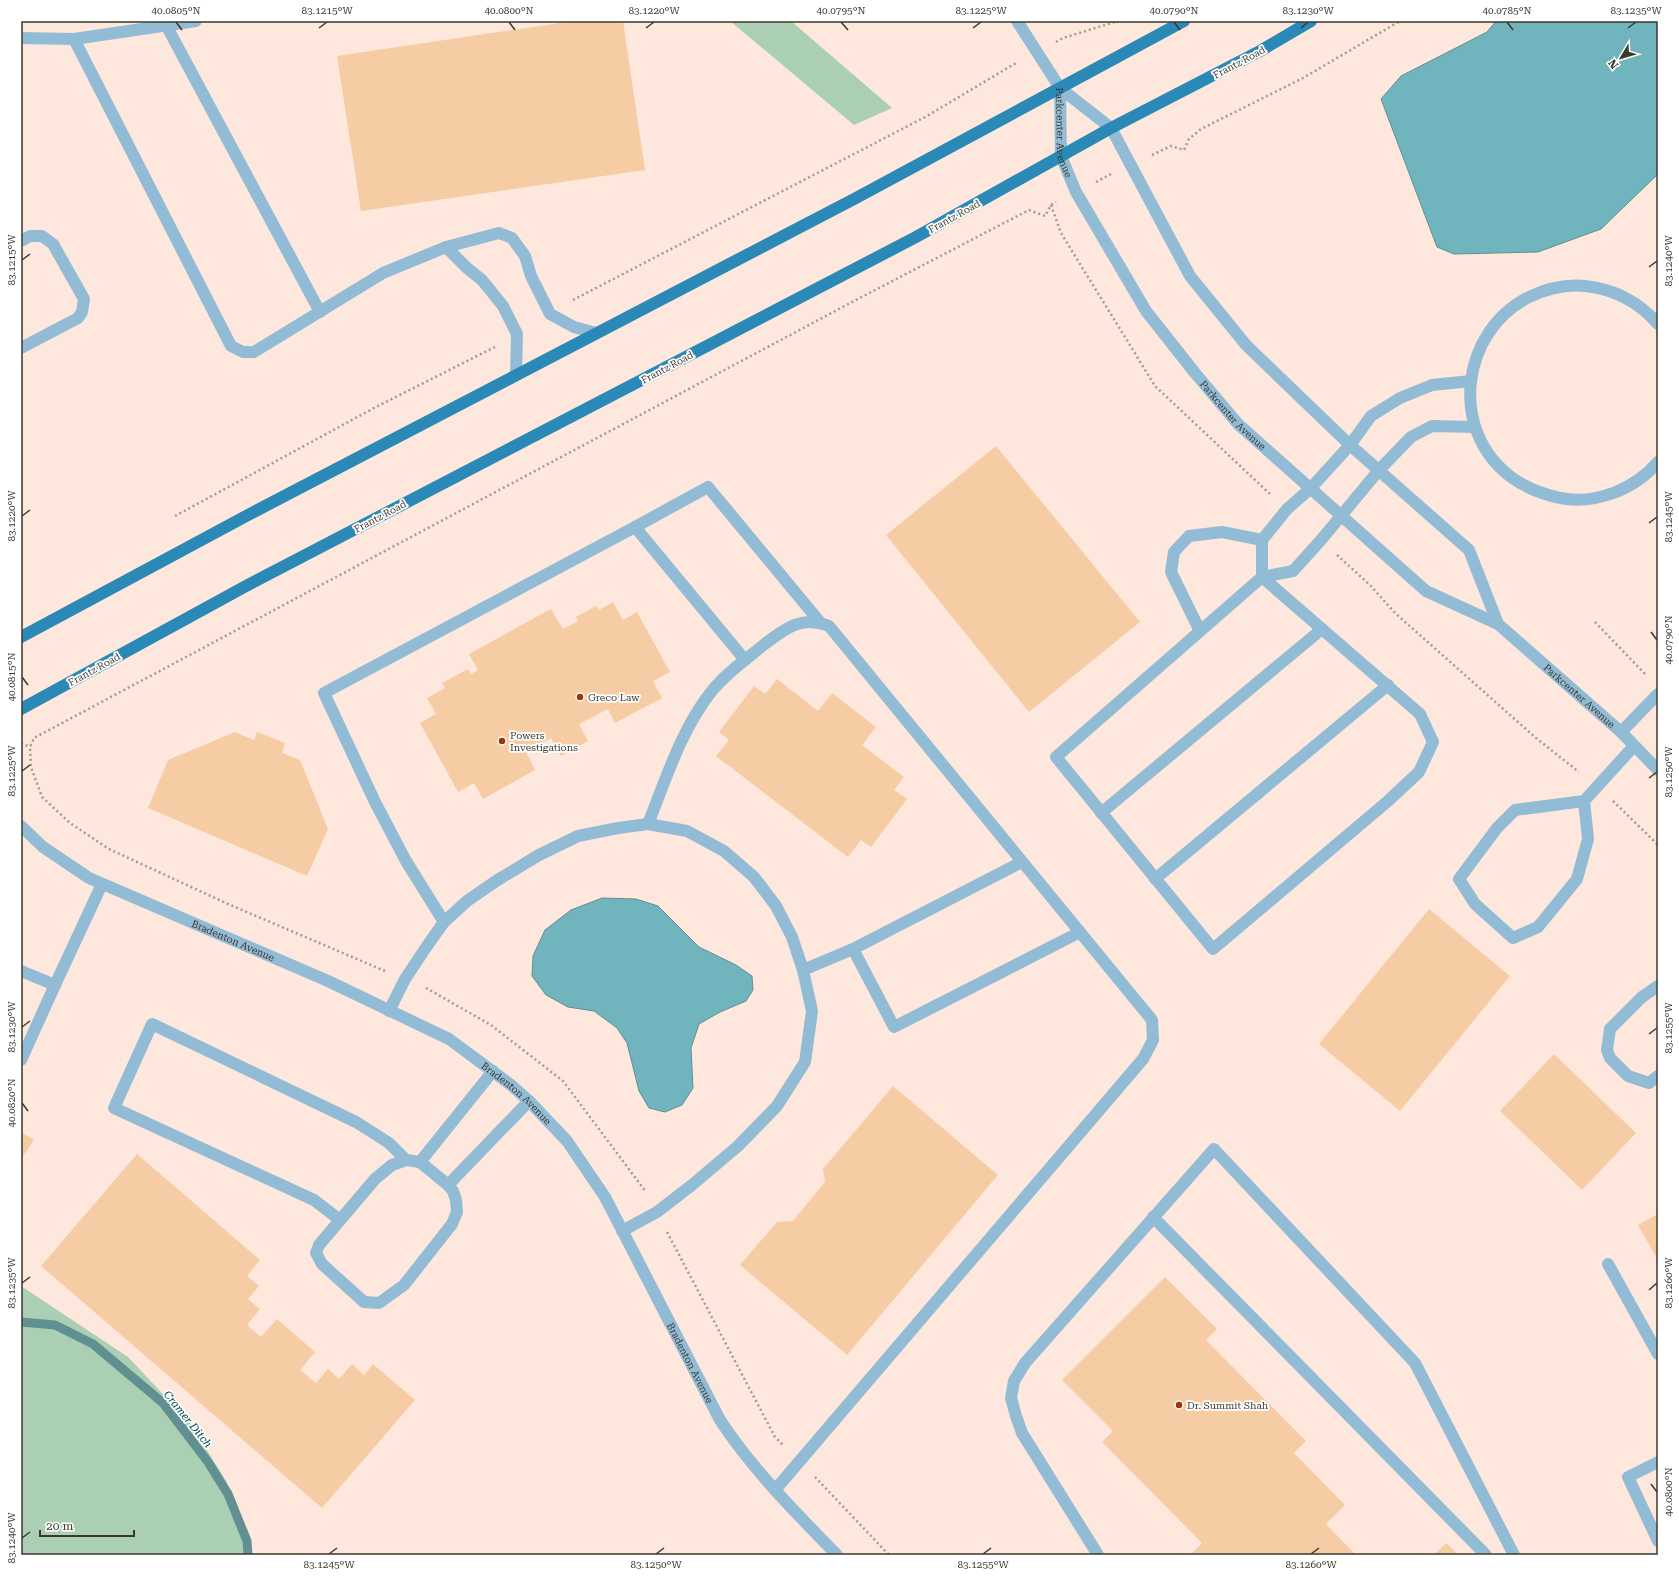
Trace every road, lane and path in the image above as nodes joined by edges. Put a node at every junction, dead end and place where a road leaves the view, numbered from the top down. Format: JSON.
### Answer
{"nodes":[{"id":1,"x":196,"y":21,"type":"edge"},
{"id":2,"x":1017,"y":21,"type":"edge"},
{"id":3,"x":1118,"y":21,"type":"edge"},
{"id":4,"x":1184,"y":21,"type":"edge"},
{"id":5,"x":1311,"y":21,"type":"edge"},
{"id":6,"x":1400,"y":21,"type":"edge"},
{"id":7,"x":166,"y":25,"type":"junction"},
{"id":8,"x":21,"y":38,"type":"edge"},
{"id":9,"x":74,"y":39,"type":"junction"},
{"id":10,"x":1036,"y":52,"type":"junction"},
{"id":11,"x":1060,"y":88,"type":"junction"},
{"id":12,"x":1111,"y":128,"type":"junction"},
{"id":13,"x":1061,"y":156,"type":"junction"},
{"id":14,"x":1130,"y":164,"type":"junction"},
{"id":15,"x":1076,"y":192,"type":"junction"},
{"id":16,"x":21,"y":241,"type":"edge"},
{"id":17,"x":446,"y":247,"type":"junction"},
{"id":18,"x":320,"y":312,"type":"junction"},
{"id":19,"x":550,"y":314,"type":"junction"},
{"id":20,"x":1658,"y":324,"type":"edge"},
{"id":21,"x":596,"y":333,"type":"junction"},
{"id":22,"x":517,"y":334,"type":"junction"},
{"id":23,"x":21,"y":348,"type":"edge"},
{"id":24,"x":516,"y":375,"type":"junction"},
{"id":25,"x":1471,"y":381,"type":"junction"},
{"id":26,"x":1475,"y":427,"type":"junction"},
{"id":27,"x":1350,"y":445,"type":"junction"},
{"id":28,"x":1658,"y":462,"type":"edge"},
{"id":29,"x":1379,"y":470,"type":"junction"},
{"id":30,"x":1310,"y":489,"type":"junction"},
{"id":31,"x":1341,"y":515,"type":"junction"},
{"id":32,"x":175,"y":516,"type":"dead end"},
{"id":33,"x":635,"y":527,"type":"junction"},
{"id":34,"x":1262,"y":540,"type":"junction"},
{"id":35,"x":1262,"y":577,"type":"junction"},
{"id":36,"x":819,"y":622,"type":"junction"},
{"id":37,"x":1595,"y":622,"type":"dead end"},
{"id":38,"x":1498,"y":624,"type":"junction"},
{"id":39,"x":1322,"y":628,"type":"junction"},
{"id":40,"x":1200,"y":631,"type":"junction"},
{"id":41,"x":21,"y":637,"type":"edge"},
{"id":42,"x":745,"y":660,"type":"junction"},
{"id":43,"x":1649,"y":679,"type":"dead end"},
{"id":44,"x":1388,"y":685,"type":"junction"},
{"id":45,"x":1658,"y":694,"type":"edge"},
{"id":46,"x":21,"y":708,"type":"edge"},
{"id":47,"x":1621,"y":732,"type":"junction"},
{"id":48,"x":21,"y":742,"type":"edge"},
{"id":49,"x":1634,"y":746,"type":"junction"},
{"id":50,"x":30,"y":747,"type":"junction"},
{"id":51,"x":1658,"y":770,"type":"edge"},
{"id":52,"x":1584,"y":801,"type":"junction"},
{"id":53,"x":1101,"y":813,"type":"junction"},
{"id":54,"x":648,"y":824,"type":"junction"},
{"id":55,"x":21,"y":826,"type":"edge"},
{"id":56,"x":1022,"y":862,"type":"junction"},
{"id":57,"x":1155,"y":879,"type":"junction"},
{"id":58,"x":102,"y":884,"type":"junction"},
{"id":59,"x":444,"y":922,"type":"junction"},
{"id":60,"x":1080,"y":932,"type":"junction"},
{"id":61,"x":853,"y":949,"type":"junction"},
{"id":62,"x":803,"y":970,"type":"junction"},
{"id":63,"x":21,"y":971,"type":"edge"},
{"id":64,"x":405,"y":979,"type":"junction"},
{"id":65,"x":55,"y":985,"type":"junction"},
{"id":66,"x":1658,"y":986,"type":"edge"},
{"id":67,"x":389,"y":1011,"type":"junction"},
{"id":68,"x":21,"y":1060,"type":"edge"},
{"id":69,"x":493,"y":1071,"type":"junction"},
{"id":70,"x":1658,"y":1076,"type":"edge"},
{"id":71,"x":529,"y":1101,"type":"junction"},
{"id":72,"x":406,"y":1160,"type":"junction"},
{"id":73,"x":420,"y":1162,"type":"junction"},
{"id":74,"x":448,"y":1185,"type":"junction"},
{"id":75,"x":657,"y":1212,"type":"junction"},
{"id":76,"x":1153,"y":1217,"type":"junction"},
{"id":77,"x":340,"y":1220,"type":"junction"},
{"id":78,"x":622,"y":1231,"type":"junction"},
{"id":79,"x":1608,"y":1264,"type":"dead end"},
{"id":80,"x":1658,"y":1354,"type":"edge"},
{"id":81,"x":800,"y":1462,"type":"junction"},
{"id":82,"x":1658,"y":1462,"type":"edge"},
{"id":83,"x":775,"y":1490,"type":"junction"},
{"id":84,"x":1658,"y":1541,"type":"edge"},
{"id":85,"x":838,"y":1555,"type":"edge"},
{"id":86,"x":889,"y":1555,"type":"edge"},
{"id":87,"x":1098,"y":1555,"type":"edge"},
{"id":88,"x":1486,"y":1555,"type":"edge"},
{"id":89,"x":1514,"y":1555,"type":"edge"}],
"edges":[{"from":1,"to":7,"type":"street"},
{"from":2,"to":10,"type":"street"},
{"from":3,"to":10,"type":"path"},
{"from":4,"to":11,"type":"main road"},
{"from":5,"to":12,"type":"main road","name":"Frantz Road"},
{"from":6,"to":14,"type":"path"},
{"from":7,"to":9,"type":"street"},
{"from":7,"to":18,"type":"street"},
{"from":8,"to":9,"type":"street"},
{"from":9,"to":18,"type":"street"},
{"from":10,"to":11,"type":"street"},
{"from":10,"to":19,"type":"path"},
{"from":11,"to":12,"type":"street","name":"Parkcenter Avenue"},
{"from":11,"to":13,"type":"street","name":"Parkcenter Avenue"},
{"from":11,"to":21,"type":"main road"},
{"from":12,"to":13,"type":"main road","name":"Frantz Road"},
{"from":12,"to":14,"type":"street","name":"Parkcenter Avenue"},
{"from":13,"to":15,"type":"street","name":"Parkcenter Avenue"},
{"from":13,"to":46,"type":"main road","name":"Frantz Road"},
{"from":14,"to":15,"type":"path"},
{"from":14,"to":27,"type":"street","name":"Parkcenter Avenue"},
{"from":15,"to":30,"type":"street","name":"Parkcenter Avenue"},
{"from":15,"to":50,"type":"path"},
{"from":16,"to":23,"type":"street"},
{"from":17,"to":18,"type":"street"},
{"from":17,"to":19,"type":"street"},
{"from":17,"to":22,"type":"street"},
{"from":19,"to":21,"type":"street"},
{"from":20,"to":25,"type":"street"},
{"from":21,"to":24,"type":"main road"},
{"from":22,"to":24,"type":"street"},
{"from":22,"to":32,"type":"path"},
{"from":24,"to":41,"type":"main road"},
{"from":25,"to":26,"type":"street"},
{"from":25,"to":27,"type":"street"},
{"from":26,"to":28,"type":"street"},
{"from":26,"to":29,"type":"street"},
{"from":27,"to":29,"type":"street","name":"Parkcenter Avenue"},
{"from":27,"to":30,"type":"street"},
{"from":29,"to":31,"type":"street"},
{"from":29,"to":38,"type":"street","name":"Parkcenter Avenue"},
{"from":30,"to":31,"type":"street","name":"Parkcenter Avenue"},
{"from":30,"to":34,"type":"street"},
{"from":31,"to":35,"type":"street"},
{"from":31,"to":38,"type":"street","name":"Parkcenter Avenue"},
{"from":33,"to":36,"type":"street"},
{"from":33,"to":42,"type":"street"},
{"from":33,"to":59,"type":"street"},
{"from":34,"to":35,"type":"street"},
{"from":34,"to":40,"type":"street"},
{"from":35,"to":39,"type":"street"},
{"from":35,"to":40,"type":"street"},
{"from":36,"to":42,"type":"street"},
{"from":36,"to":56,"type":"street"},
{"from":37,"to":43,"type":"path"},
{"from":38,"to":47,"type":"street","name":"Parkcenter Avenue"},
{"from":39,"to":44,"type":"street"},
{"from":39,"to":53,"type":"street"},
{"from":40,"to":53,"type":"street"},
{"from":42,"to":54,"type":"street"},
{"from":44,"to":57,"type":"street"},
{"from":44,"to":57,"type":"street"},
{"from":45,"to":47,"type":"street"},
{"from":47,"to":49,"type":"street","name":"Parkcenter Avenue"},
{"from":48,"to":50,"type":"path"},
{"from":49,"to":51,"type":"street","name":"Parkcenter Avenue"},
{"from":49,"to":52,"type":"street"},
{"from":50,"to":64,"type":"path"},
{"from":52,"to":52,"type":"street"},
{"from":53,"to":57,"type":"street"},
{"from":54,"to":59,"type":"street"},
{"from":54,"to":62,"type":"street"},
{"from":55,"to":58,"type":"street","name":"Bradenton Avenue"},
{"from":56,"to":60,"type":"street"},
{"from":56,"to":61,"type":"street"},
{"from":58,"to":65,"type":"street"},
{"from":58,"to":67,"type":"street","name":"Bradenton Avenue"},
{"from":59,"to":64,"type":"street"},
{"from":60,"to":61,"type":"street"},
{"from":60,"to":81,"type":"street"},
{"from":61,"to":62,"type":"street"},
{"from":62,"to":75,"type":"street"},
{"from":63,"to":65,"type":"street"},
{"from":64,"to":67,"type":"street"},
{"from":64,"to":75,"type":"path"},
{"from":65,"to":68,"type":"street"},
{"from":66,"to":70,"type":"street"},
{"from":67,"to":69,"type":"street","name":"Bradenton Avenue"},
{"from":69,"to":71,"type":"street","name":"Bradenton Avenue"},
{"from":69,"to":73,"type":"street"},
{"from":71,"to":74,"type":"street"},
{"from":71,"to":78,"type":"street","name":"Bradenton Avenue"},
{"from":72,"to":73,"type":"street"},
{"from":72,"to":77,"type":"street"},
{"from":72,"to":77,"type":"street"},
{"from":73,"to":74,"type":"street"},
{"from":74,"to":77,"type":"street"},
{"from":75,"to":78,"type":"street"},
{"from":75,"to":81,"type":"path"},
{"from":76,"to":87,"type":"street"},
{"from":76,"to":88,"type":"street"},
{"from":76,"to":89,"type":"street"},
{"from":78,"to":83,"type":"street","name":"Bradenton Avenue"},
{"from":79,"to":80,"type":"street"},
{"from":81,"to":83,"type":"street"},
{"from":81,"to":86,"type":"path"},
{"from":82,"to":84,"type":"street"},
{"from":83,"to":85,"type":"street","name":"Bradenton Avenue"}]}
